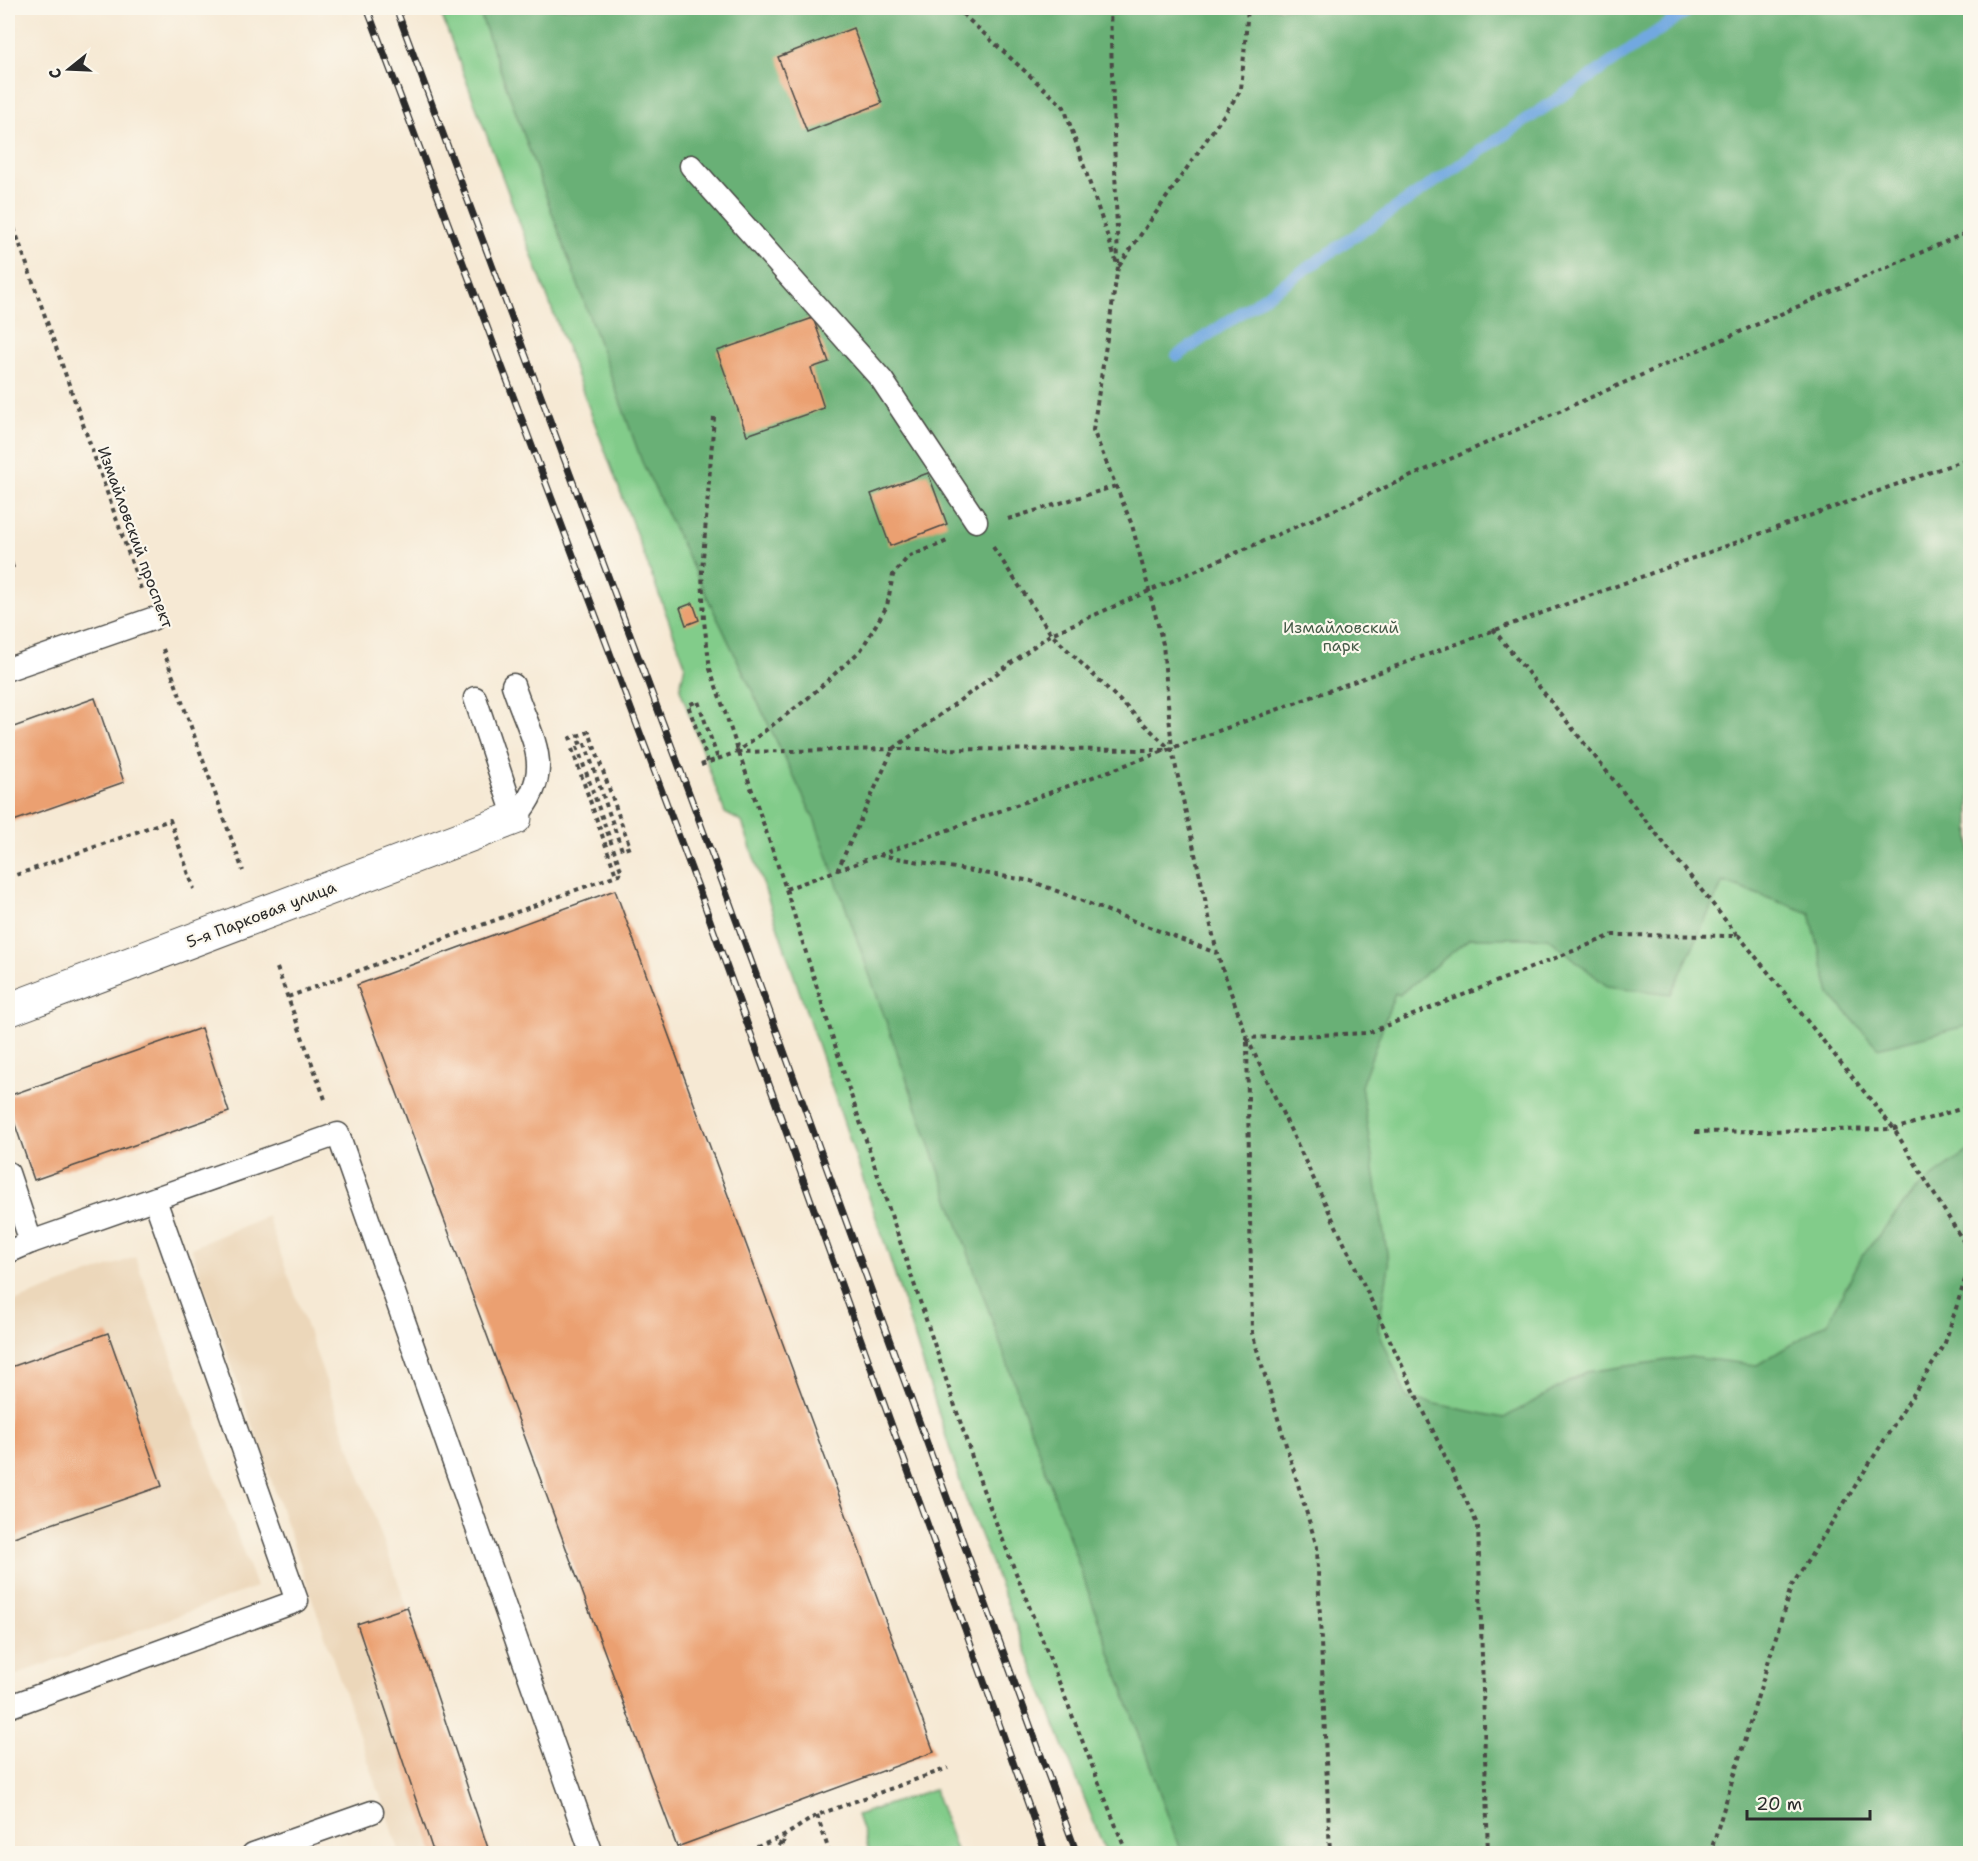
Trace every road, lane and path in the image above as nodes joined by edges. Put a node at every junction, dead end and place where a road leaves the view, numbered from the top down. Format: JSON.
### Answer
{"nodes":[{"id":1,"x":956,"y":8,"type":"edge"},
{"id":2,"x":1110,"y":8,"type":"edge"},
{"id":3,"x":1248,"y":8,"type":"edge"},
{"id":4,"x":691,"y":166,"type":"dead end"},
{"id":5,"x":8,"y":211,"type":"edge"},
{"id":6,"x":1971,"y":231,"type":"edge"},
{"id":7,"x":1118,"y":267,"type":"junction"},
{"id":8,"x":714,"y":417,"type":"dead end"},
{"id":9,"x":1971,"y":458,"type":"edge"},
{"id":10,"x":1116,"y":486,"type":"junction"},
{"id":11,"x":978,"y":524,"type":"junction"},
{"id":12,"x":1149,"y":589,"type":"junction"},
{"id":13,"x":152,"y":619,"type":"junction"},
{"id":14,"x":1493,"y":629,"type":"junction"},
{"id":15,"x":1051,"y":634,"type":"junction"},
{"id":16,"x":8,"y":669,"type":"edge"},
{"id":17,"x":513,"y":684,"type":"dead end"},
{"id":18,"x":475,"y":698,"type":"dead end"},
{"id":19,"x":893,"y":749,"type":"junction"},
{"id":20,"x":1172,"y":750,"type":"junction"},
{"id":21,"x":737,"y":752,"type":"junction"},
{"id":22,"x":718,"y":759,"type":"junction"},
{"id":23,"x":708,"y":762,"type":"junction"},
{"id":24,"x":701,"y":765,"type":"dead end"},
{"id":25,"x":515,"y":818,"type":"junction"},
{"id":26,"x":879,"y":855,"type":"junction"},
{"id":27,"x":243,"y":871,"type":"dead end"},
{"id":28,"x":837,"y":871,"type":"junction"},
{"id":29,"x":616,"y":875,"type":"junction"},
{"id":30,"x":8,"y":878,"type":"edge"},
{"id":31,"x":194,"y":889,"type":"dead end"},
{"id":32,"x":786,"y":890,"type":"junction"},
{"id":33,"x":1738,"y":936,"type":"junction"},
{"id":34,"x":1217,"y":953,"type":"junction"},
{"id":35,"x":277,"y":968,"type":"dead end"},
{"id":36,"x":288,"y":997,"type":"junction"},
{"id":37,"x":8,"y":1010,"type":"edge"},
{"id":38,"x":1247,"y":1038,"type":"junction"},
{"id":39,"x":1971,"y":1106,"type":"edge"},
{"id":40,"x":1894,"y":1129,"type":"junction"},
{"id":41,"x":1695,"y":1132,"type":"dead end"},
{"id":42,"x":338,"y":1134,"type":"junction"},
{"id":43,"x":8,"y":1173,"type":"edge"},
{"id":44,"x":155,"y":1200,"type":"junction"},
{"id":45,"x":31,"y":1242,"type":"junction"},
{"id":46,"x":8,"y":1252,"type":"edge"},
{"id":47,"x":1971,"y":1252,"type":"edge"},
{"id":48,"x":1971,"y":1264,"type":"edge"},
{"id":49,"x":8,"y":1707,"type":"edge"},
{"id":50,"x":948,"y":1768,"type":"dead end"},
{"id":51,"x":372,"y":1812,"type":"dead end"},
{"id":52,"x":817,"y":1815,"type":"junction"},
{"id":53,"x":784,"y":1836,"type":"junction"},
{"id":54,"x":253,"y":1854,"type":"edge"},
{"id":55,"x":592,"y":1854,"type":"edge"},
{"id":56,"x":740,"y":1854,"type":"edge"},
{"id":57,"x":774,"y":1854,"type":"edge"},
{"id":58,"x":782,"y":1854,"type":"edge"},
{"id":59,"x":830,"y":1854,"type":"edge"},
{"id":60,"x":1127,"y":1854,"type":"edge"},
{"id":61,"x":1330,"y":1854,"type":"edge"},
{"id":62,"x":1488,"y":1854,"type":"edge"},
{"id":63,"x":1710,"y":1854,"type":"edge"}],
"edges":[{"from":1,"to":7,"type":"path"},
{"from":2,"to":7,"type":"path"},
{"from":3,"to":7,"type":"path"},
{"from":4,"to":11,"type":"lane"},
{"from":5,"to":13,"type":"path","name":"Измайловский проспект"},
{"from":6,"to":12,"type":"path"},
{"from":7,"to":10,"type":"path"},
{"from":8,"to":21,"type":"path"},
{"from":9,"to":14,"type":"path"},
{"from":10,"to":11,"type":"path"},
{"from":10,"to":12,"type":"path"},
{"from":11,"to":15,"type":"path"},
{"from":11,"to":21,"type":"path"},
{"from":12,"to":15,"type":"path"},
{"from":12,"to":20,"type":"path"},
{"from":13,"to":16,"type":"lane"},
{"from":13,"to":27,"type":"path","name":"Измайловский проспект"},
{"from":14,"to":20,"type":"path"},
{"from":14,"to":33,"type":"path"},
{"from":15,"to":19,"type":"path"},
{"from":15,"to":20,"type":"path"},
{"from":17,"to":25,"type":"lane"},
{"from":18,"to":25,"type":"lane"},
{"from":19,"to":20,"type":"path"},
{"from":19,"to":21,"type":"path"},
{"from":19,"to":28,"type":"path"},
{"from":20,"to":26,"type":"path"},
{"from":20,"to":34,"type":"path"},
{"from":21,"to":22,"type":"path"},
{"from":21,"to":32,"type":"path"},
{"from":22,"to":23,"type":"path"},
{"from":22,"to":23,"type":"path"},
{"from":23,"to":24,"type":"path"},
{"from":25,"to":37,"type":"street","name":"5-я Парковая улица"},
{"from":26,"to":28,"type":"path"},
{"from":26,"to":34,"type":"path"},
{"from":28,"to":32,"type":"path"},
{"from":29,"to":29,"type":"path"},
{"from":29,"to":36,"type":"path"},
{"from":30,"to":31,"type":"path"},
{"from":32,"to":60,"type":"path"},
{"from":33,"to":38,"type":"path"},
{"from":33,"to":40,"type":"path"},
{"from":34,"to":38,"type":"path"},
{"from":35,"to":36,"type":"path"},
{"from":36,"to":42,"type":"path"},
{"from":38,"to":61,"type":"path"},
{"from":38,"to":62,"type":"path"},
{"from":39,"to":40,"type":"path"},
{"from":40,"to":41,"type":"path"},
{"from":40,"to":47,"type":"path"},
{"from":42,"to":44,"type":"lane"},
{"from":42,"to":55,"type":"lane"},
{"from":43,"to":45,"type":"lane"},
{"from":44,"to":45,"type":"lane"},
{"from":44,"to":49,"type":"lane"},
{"from":45,"to":46,"type":"lane"},
{"from":48,"to":63,"type":"path"},
{"from":50,"to":52,"type":"path"},
{"from":51,"to":54,"type":"lane"},
{"from":52,"to":53,"type":"path"},
{"from":52,"to":59,"type":"path"},
{"from":53,"to":56,"type":"path"},
{"from":53,"to":57,"type":"path"},
{"from":53,"to":58,"type":"path"}]}
